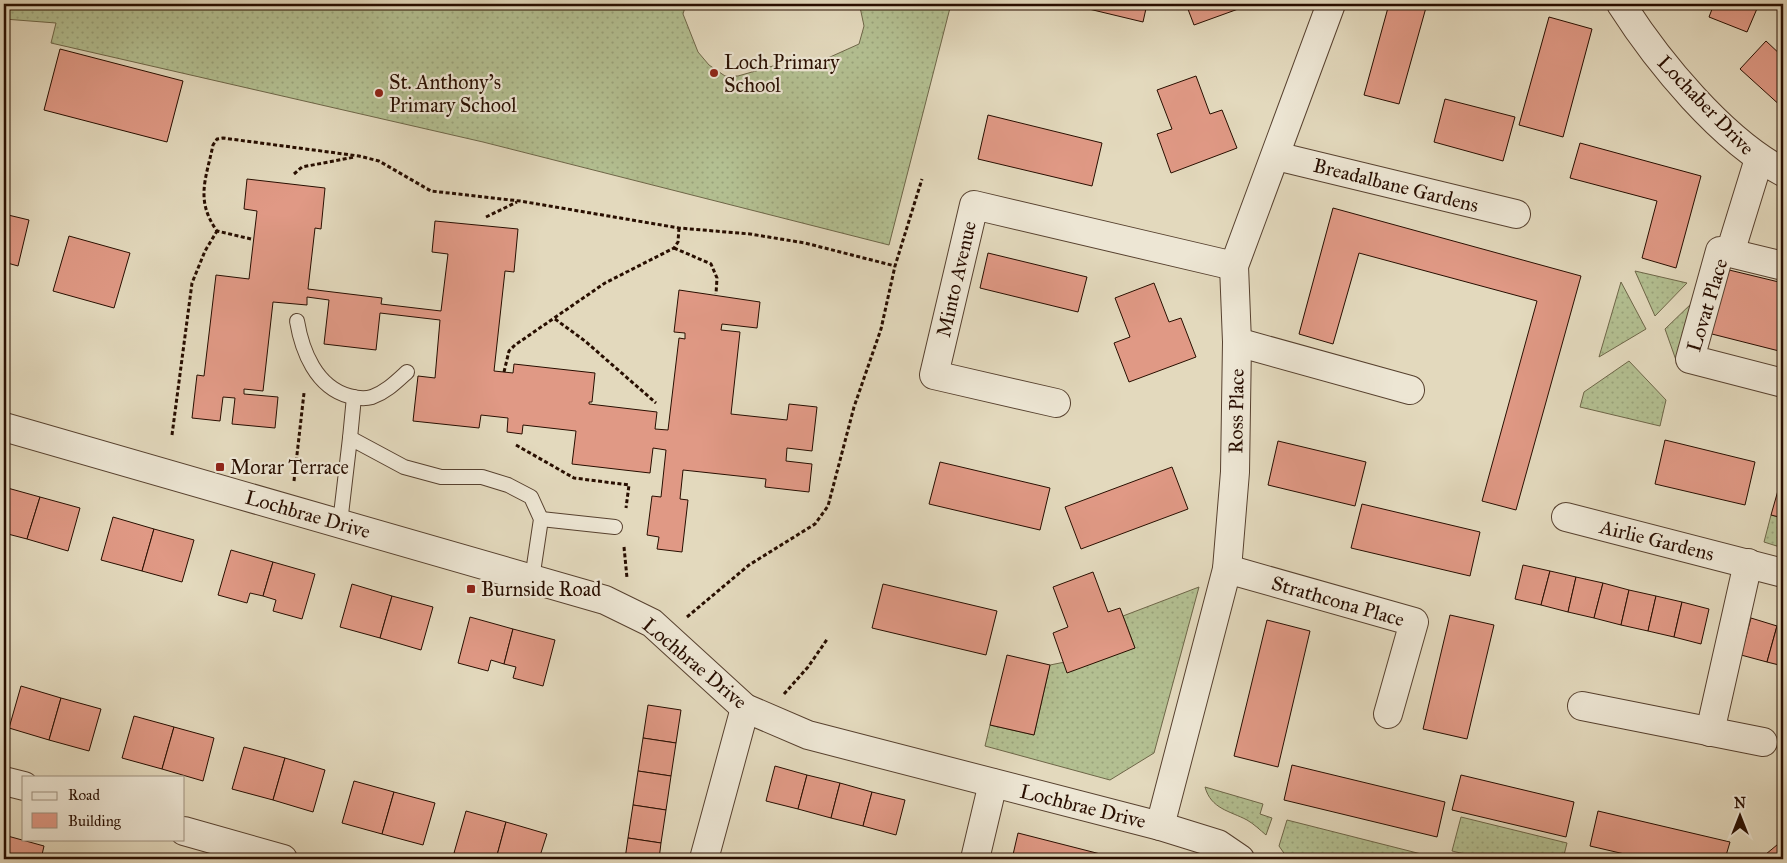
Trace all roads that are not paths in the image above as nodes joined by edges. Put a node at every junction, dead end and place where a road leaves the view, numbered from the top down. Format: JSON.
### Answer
{"nodes":[{"id":1,"x":1331,"y":4,"type":"edge"},
{"id":2,"x":1621,"y":4,"type":"edge"},
{"id":3,"x":1276,"y":156,"type":"junction"},
{"id":4,"x":1759,"y":159,"type":"junction"},
{"id":5,"x":1783,"y":172,"type":"edge"},
{"id":6,"x":1516,"y":214,"type":"dead end"},
{"id":7,"x":1730,"y":253,"type":"junction"},
{"id":8,"x":1234,"y":266,"type":"junction"},
{"id":9,"x":1783,"y":266,"type":"edge"},
{"id":10,"x":297,"y":321,"type":"dead end"},
{"id":11,"x":1237,"y":342,"type":"junction"},
{"id":12,"x":407,"y":372,"type":"dead end"},
{"id":13,"x":1783,"y":383,"type":"edge"},
{"id":14,"x":1410,"y":390,"type":"dead end"},
{"id":15,"x":354,"y":397,"type":"junction"},
{"id":16,"x":1056,"y":403,"type":"dead end"},
{"id":17,"x":4,"y":427,"type":"edge"},
{"id":18,"x":350,"y":438,"type":"junction"},
{"id":19,"x":1566,"y":517,"type":"dead end"},
{"id":20,"x":541,"y":519,"type":"junction"},
{"id":21,"x":340,"y":523,"type":"junction"},
{"id":22,"x":615,"y":527,"type":"dead end"},
{"id":23,"x":1748,"y":563,"type":"junction"},
{"id":24,"x":1227,"y":569,"type":"junction"},
{"id":25,"x":1783,"y":572,"type":"edge"},
{"id":26,"x":532,"y":579,"type":"junction"},
{"id":27,"x":1582,"y":706,"type":"dead end"},
{"id":28,"x":745,"y":708,"type":"junction"},
{"id":29,"x":1388,"y":714,"type":"dead end"},
{"id":30,"x":1710,"y":732,"type":"junction"},
{"id":31,"x":1763,"y":742,"type":"dead end"},
{"id":32,"x":4,"y":780,"type":"edge"},
{"id":33,"x":993,"y":783,"type":"junction"},
{"id":34,"x":22,"y":785,"type":"edge"},
{"id":35,"x":1160,"y":826,"type":"junction"},
{"id":36,"x":185,"y":831,"type":"edge"},
{"id":37,"x":283,"y":859,"type":"edge"},
{"id":38,"x":704,"y":859,"type":"edge"},
{"id":39,"x":975,"y":859,"type":"edge"},
{"id":40,"x":1240,"y":859,"type":"edge"}],
"edges":[{"from":1,"to":3,"type":"street","name":"Ross Place"},
{"from":2,"to":4,"type":"street","name":"Lochaber Drive"},
{"from":3,"to":6,"type":"street","name":"Breadalbane Gardens"},
{"from":3,"to":8,"type":"street","name":"Ross Place"},
{"from":4,"to":5,"type":"street","name":"Lochaber Drive"},
{"from":4,"to":7,"type":"street","name":"Lovat Place"},
{"from":7,"to":9,"type":"street","name":"Lovat Place"},
{"from":7,"to":13,"type":"street","name":"Lovat Place"},
{"from":8,"to":11,"type":"street","name":"Ross Place"},
{"from":8,"to":16,"type":"street","name":"Minto Avenue"},
{"from":10,"to":15,"type":"lane"},
{"from":11,"to":14,"type":"street"},
{"from":11,"to":24,"type":"street","name":"Ross Place"},
{"from":12,"to":15,"type":"lane"},
{"from":15,"to":18,"type":"lane"},
{"from":17,"to":21,"type":"street","name":"Lochbrae Drive"},
{"from":18,"to":20,"type":"lane"},
{"from":18,"to":21,"type":"lane"},
{"from":19,"to":23,"type":"street","name":"Airlie Gardens"},
{"from":20,"to":22,"type":"lane"},
{"from":20,"to":26,"type":"lane"},
{"from":21,"to":26,"type":"street","name":"Lochbrae Drive"},
{"from":23,"to":25,"type":"street","name":"Airlie Gardens"},
{"from":23,"to":30,"type":"street"},
{"from":24,"to":29,"type":"street","name":"Strathcona Place"},
{"from":24,"to":35,"type":"street","name":"Ross Place"},
{"from":26,"to":28,"type":"street","name":"Lochbrae Drive"},
{"from":27,"to":30,"type":"street"},
{"from":28,"to":33,"type":"street","name":"Lochbrae Drive"},
{"from":28,"to":38,"type":"street"},
{"from":30,"to":31,"type":"street"},
{"from":32,"to":34,"type":"street"},
{"from":33,"to":35,"type":"street","name":"Lochbrae Drive"},
{"from":33,"to":39,"type":"street"},
{"from":35,"to":40,"type":"street","name":"Lochbrae Drive"},
{"from":36,"to":37,"type":"street"}]}
